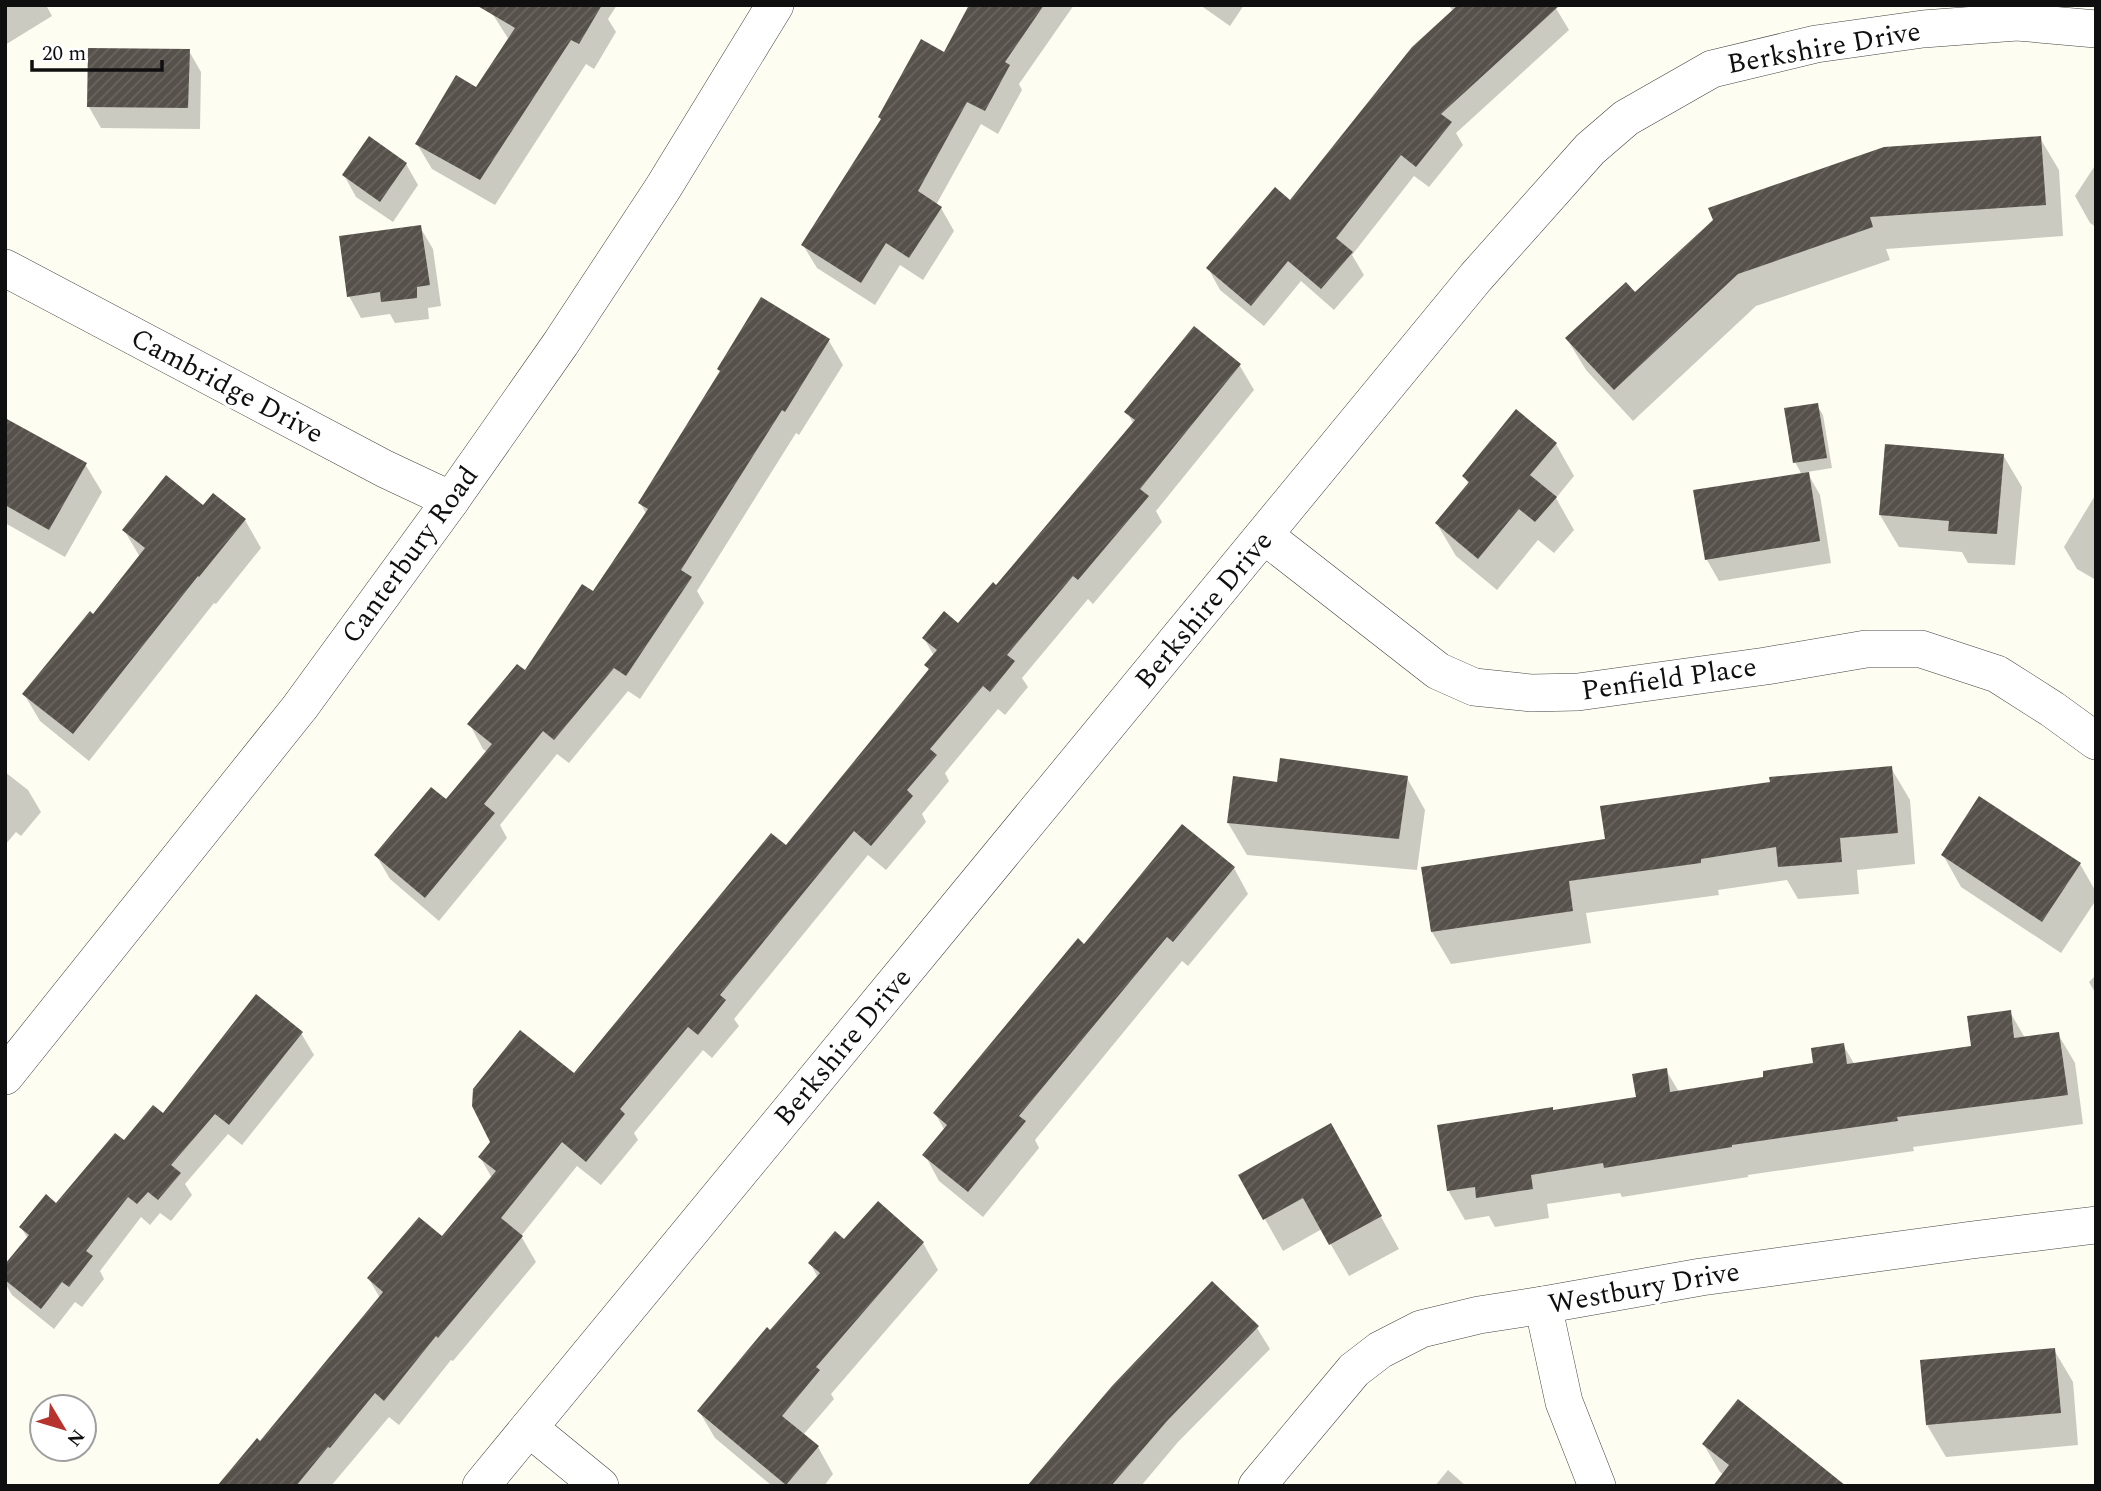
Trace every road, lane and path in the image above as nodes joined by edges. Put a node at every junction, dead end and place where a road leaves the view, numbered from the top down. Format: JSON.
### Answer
{"nodes":[{"id":1,"x":775,"y":5,"type":"edge"},
{"id":2,"x":2096,"y":29,"type":"edge"},
{"id":3,"x":5,"y":268,"type":"edge"},
{"id":4,"x":451,"y":500,"type":"junction"},
{"id":5,"x":1265,"y":537,"type":"junction"},
{"id":6,"x":2096,"y":741,"type":"edge"},
{"id":7,"x":5,"y":1076,"type":"edge"},
{"id":8,"x":2096,"y":1225,"type":"edge"},
{"id":9,"x":1543,"y":1306,"type":"junction"},
{"id":10,"x":529,"y":1428,"type":"junction"},
{"id":11,"x":481,"y":1486,"type":"edge"},
{"id":12,"x":600,"y":1486,"type":"edge"},
{"id":13,"x":1257,"y":1486,"type":"edge"},
{"id":14,"x":1597,"y":1486,"type":"edge"}],
"edges":[{"from":1,"to":4,"type":"street","name":"Canterbury Road"},
{"from":2,"to":5,"type":"street","name":"Berkshire Drive"},
{"from":3,"to":4,"type":"street","name":"Cambridge Drive"},
{"from":4,"to":7,"type":"street","name":"Canterbury Road"},
{"from":5,"to":6,"type":"street","name":"Penfield Place"},
{"from":5,"to":10,"type":"street","name":"Berkshire Drive"},
{"from":8,"to":9,"type":"street","name":"Westbury Drive"},
{"from":9,"to":13,"type":"street","name":"Westbury Drive"},
{"from":9,"to":14,"type":"street"},
{"from":10,"to":11,"type":"street","name":"Berkshire Drive"},
{"from":10,"to":12,"type":"street"}]}
